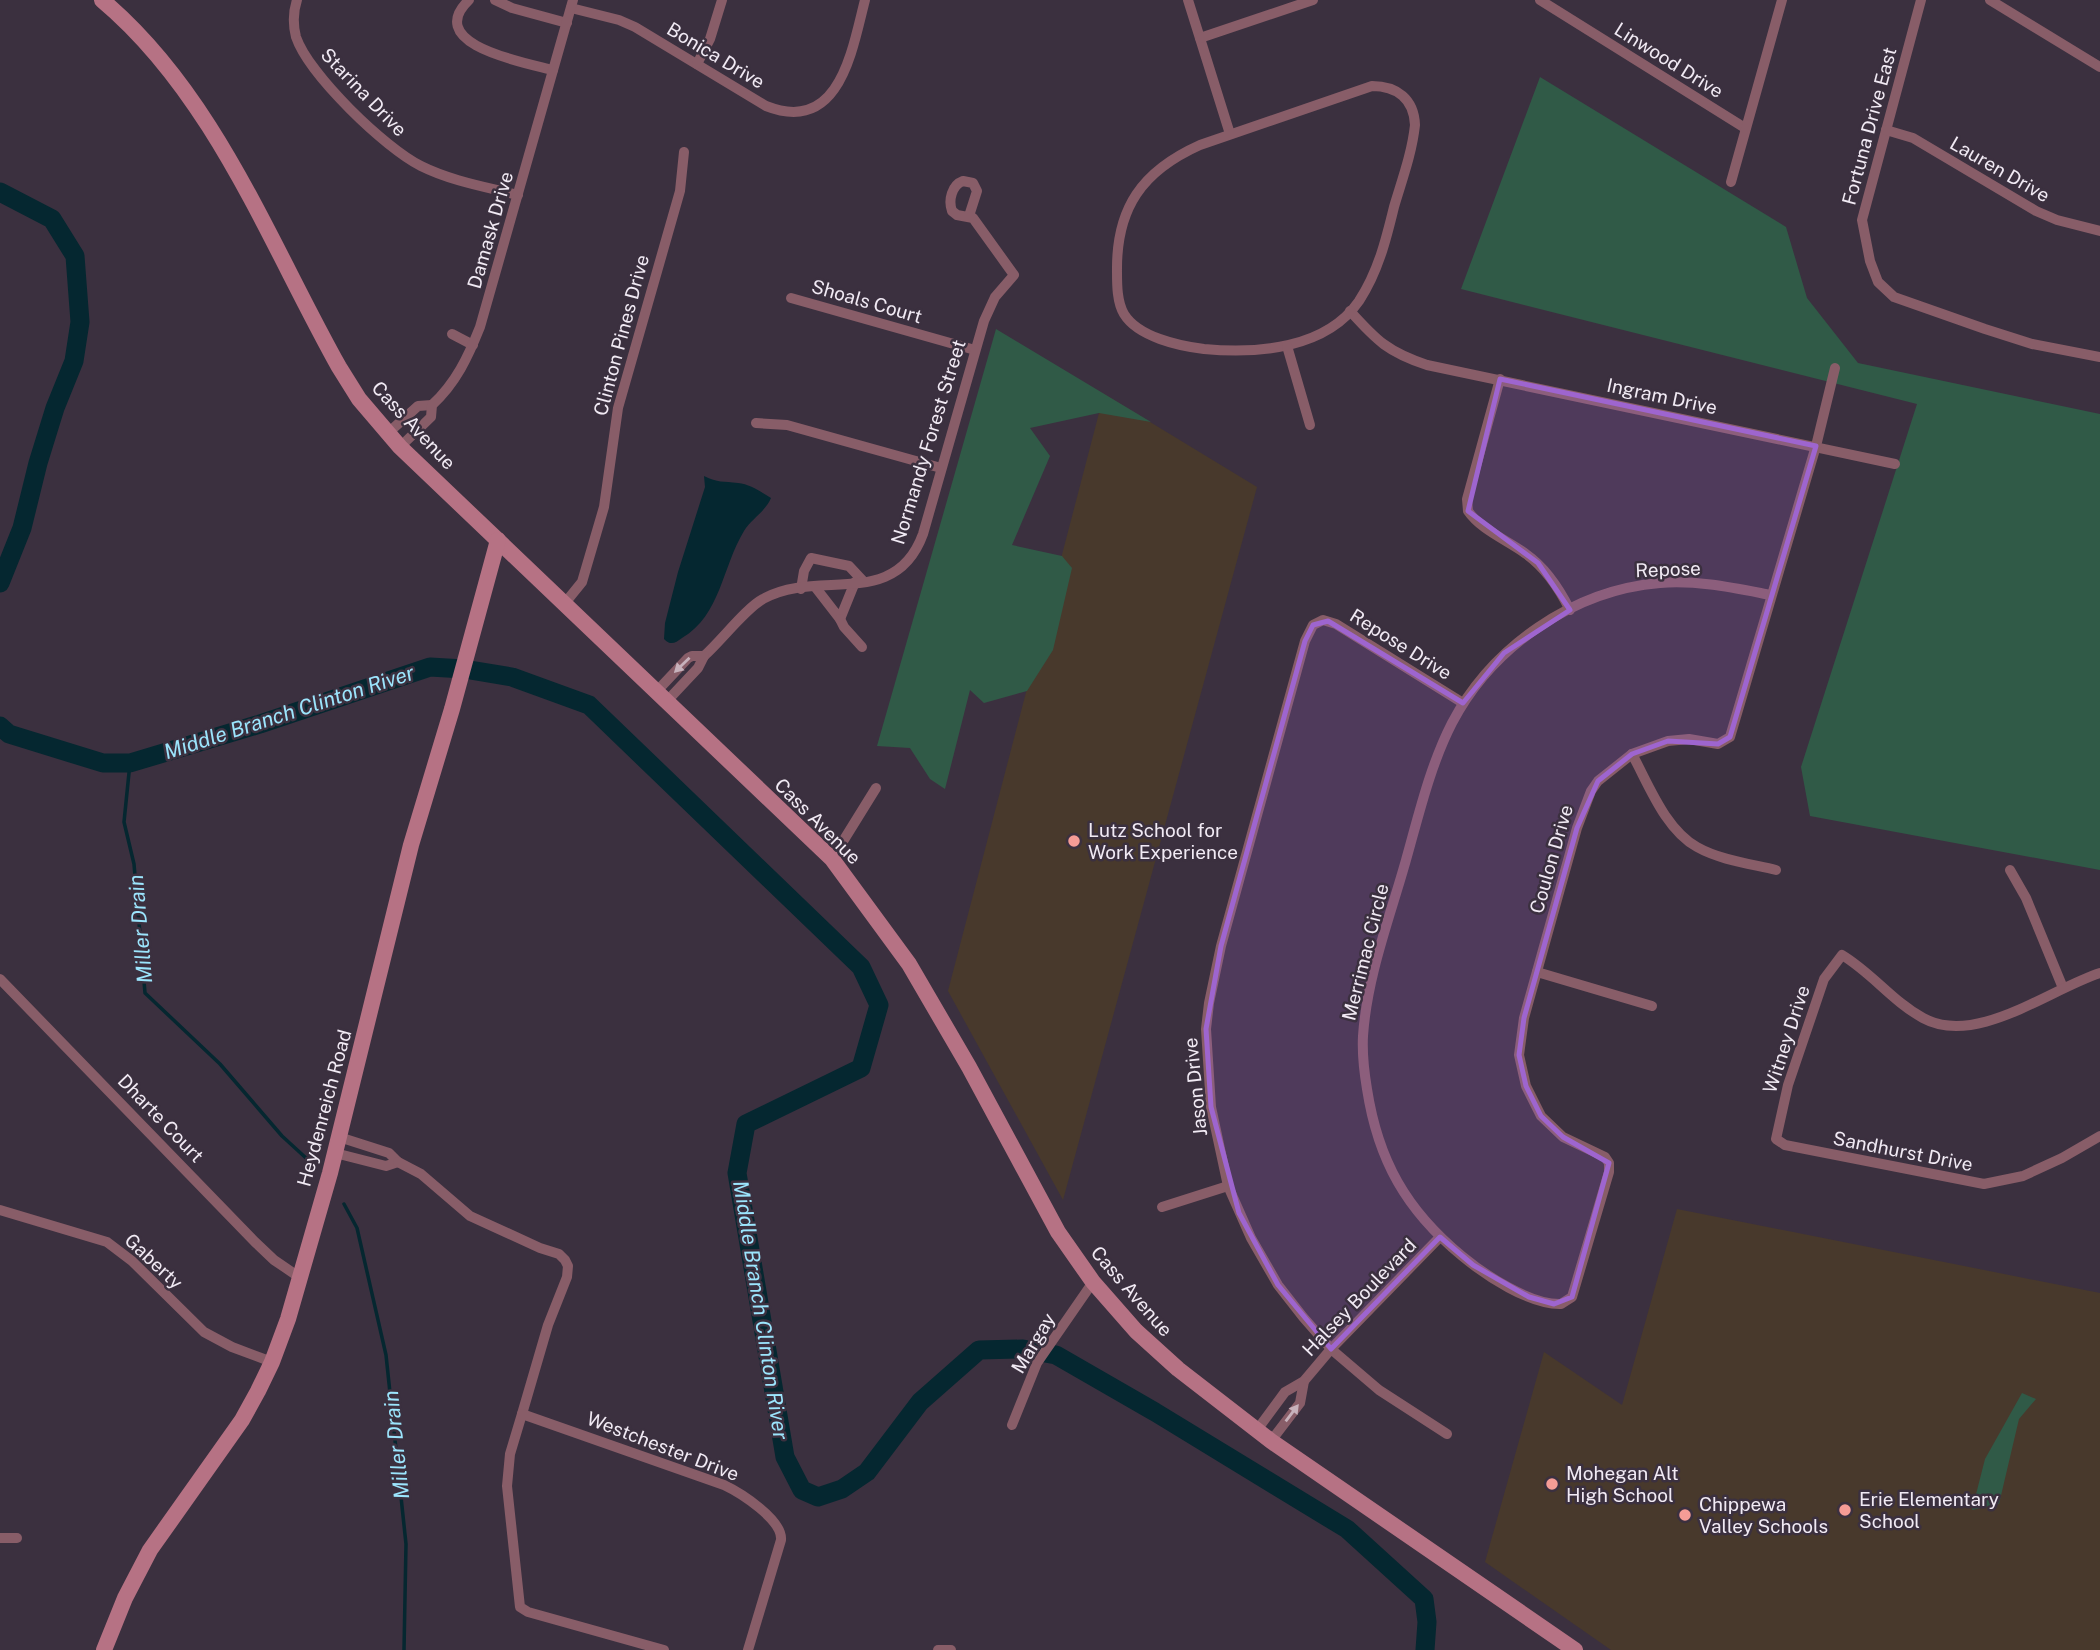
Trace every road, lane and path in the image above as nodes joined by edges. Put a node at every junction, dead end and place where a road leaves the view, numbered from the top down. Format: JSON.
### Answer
{"nodes":[{"id":1,"x":102,"y":0,"type":"edge"},
{"id":2,"x":128,"y":0,"type":"edge"},
{"id":3,"x":297,"y":0,"type":"edge"},
{"id":4,"x":469,"y":0,"type":"edge"},
{"id":5,"x":495,"y":0,"type":"edge"},
{"id":6,"x":722,"y":0,"type":"edge"},
{"id":7,"x":866,"y":0,"type":"edge"},
{"id":8,"x":1188,"y":0,"type":"edge"},
{"id":9,"x":1313,"y":0,"type":"edge"},
{"id":10,"x":1540,"y":0,"type":"edge"},
{"id":11,"x":1921,"y":0,"type":"edge"},
{"id":12,"x":1990,"y":0,"type":"edge"},
{"id":13,"x":1779,"y":1,"type":"edge"},
{"id":14,"x":572,"y":4,"type":"edge"},
{"id":15,"x":116,"y":12,"type":"junction"},
{"id":16,"x":567,"y":23,"type":"junction"},
{"id":17,"x":1200,"y":38,"type":"junction"},
{"id":18,"x":697,"y":64,"type":"junction"},
{"id":19,"x":2100,"y":67,"type":"edge"},
{"id":20,"x":553,"y":70,"type":"junction"},
{"id":21,"x":1745,"y":128,"type":"junction"},
{"id":22,"x":1886,"y":130,"type":"junction"},
{"id":23,"x":1230,"y":134,"type":"junction"},
{"id":24,"x":684,"y":152,"type":"dead end"},
{"id":25,"x":1731,"y":182,"type":"dead end"},
{"id":26,"x":518,"y":195,"type":"junction"},
{"id":27,"x":969,"y":216,"type":"dead end"},
{"id":28,"x":2100,"y":231,"type":"edge"},
{"id":29,"x":791,"y":298,"type":"dead end"},
{"id":30,"x":1350,"y":311,"type":"junction"},
{"id":31,"x":452,"y":334,"type":"dead end"},
{"id":32,"x":473,"y":345,"type":"junction"},
{"id":33,"x":1287,"y":346,"type":"junction"},
{"id":34,"x":975,"y":350,"type":"junction"},
{"id":35,"x":2100,"y":357,"type":"edge"},
{"id":36,"x":1835,"y":368,"type":"dead end"},
{"id":37,"x":1500,"y":379,"type":"junction"},
{"id":38,"x":432,"y":405,"type":"junction"},
{"id":39,"x":756,"y":423,"type":"dead end"},
{"id":40,"x":1310,"y":425,"type":"dead end"},
{"id":41,"x":388,"y":433,"type":"junction"},
{"id":42,"x":1816,"y":446,"type":"junction"},
{"id":43,"x":400,"y":447,"type":"junction"},
{"id":44,"x":1895,"y":464,"type":"dead end"},
{"id":45,"x":941,"y":468,"type":"junction"},
{"id":46,"x":498,"y":540,"type":"junction"},
{"id":47,"x":859,"y":582,"type":"junction"},
{"id":48,"x":816,"y":588,"type":"junction"},
{"id":49,"x":801,"y":589,"type":"junction"},
{"id":50,"x":1771,"y":595,"type":"junction"},
{"id":51,"x":565,"y":603,"type":"junction"},
{"id":52,"x":1570,"y":610,"type":"junction"},
{"id":53,"x":840,"y":619,"type":"junction"},
{"id":54,"x":1318,"y":621,"type":"joint"},
{"id":55,"x":862,"y":647,"type":"dead end"},
{"id":56,"x":662,"y":696,"type":"junction"},
{"id":57,"x":1463,"y":703,"type":"junction"},
{"id":58,"x":1632,"y":754,"type":"junction"},
{"id":59,"x":876,"y":788,"type":"dead end"},
{"id":60,"x":832,"y":859,"type":"junction"},
{"id":61,"x":1776,"y":870,"type":"dead end"},
{"id":62,"x":2010,"y":870,"type":"dead end"},
{"id":63,"x":1537,"y":972,"type":"junction"},
{"id":64,"x":2100,"y":973,"type":"edge"},
{"id":65,"x":0,"y":979,"type":"edge"},
{"id":66,"x":2063,"y":988,"type":"junction"},
{"id":67,"x":1651,"y":1006,"type":"dead end"},
{"id":68,"x":2100,"y":1136,"type":"edge"},
{"id":69,"x":1776,"y":1139,"type":"joint"},
{"id":70,"x":337,"y":1145,"type":"junction"},
{"id":71,"x":369,"y":1146,"type":"junction"},
{"id":72,"x":366,"y":1161,"type":"junction"},
{"id":73,"x":398,"y":1162,"type":"junction"},
{"id":74,"x":1228,"y":1186,"type":"junction"},
{"id":75,"x":1162,"y":1207,"type":"dead end"},
{"id":76,"x":0,"y":1210,"type":"edge"},
{"id":77,"x":1440,"y":1237,"type":"junction"},
{"id":78,"x":299,"y":1277,"type":"junction"},
{"id":79,"x":1093,"y":1282,"type":"junction"},
{"id":80,"x":1568,"y":1301,"type":"joint"},
{"id":81,"x":1331,"y":1349,"type":"junction"},
{"id":82,"x":272,"y":1362,"type":"junction"},
{"id":83,"x":1304,"y":1381,"type":"junction"},
{"id":84,"x":522,"y":1414,"type":"junction"},
{"id":85,"x":1012,"y":1425,"type":"dead end"},
{"id":86,"x":1257,"y":1430,"type":"junction"},
{"id":87,"x":1447,"y":1433,"type":"dead end"},
{"id":88,"x":1271,"y":1441,"type":"junction"},
{"id":89,"x":0,"y":1538,"type":"edge"},
{"id":90,"x":17,"y":1538,"type":"dead end"},
{"id":91,"x":104,"y":1650,"type":"edge"},
{"id":92,"x":664,"y":1650,"type":"edge"},
{"id":93,"x":748,"y":1650,"type":"edge"},
{"id":94,"x":938,"y":1650,"type":"edge"},
{"id":95,"x":951,"y":1650,"type":"edge"},
{"id":96,"x":1575,"y":1650,"type":"edge"}],
"edges":[{"from":1,"to":15,"type":"main road","name":"Cass Avenue"},
{"from":2,"to":15,"type":"main road"},
{"from":3,"to":26,"type":"street","name":"Starina Drive"},
{"from":4,"to":20,"type":"street"},
{"from":5,"to":16,"type":"street"},
{"from":6,"to":18,"type":"street"},
{"from":7,"to":18,"type":"street","name":"Bonica Drive"},
{"from":8,"to":17,"type":"street"},
{"from":9,"to":17,"type":"street"},
{"from":10,"to":21,"type":"street","name":"Linwood Drive"},
{"from":11,"to":22,"type":"street","name":"Fortuna Drive East"},
{"from":12,"to":19,"type":"street"},
{"from":13,"to":21,"type":"street"},
{"from":14,"to":16,"type":"street","name":"Damask Drive"},
{"from":14,"to":18,"type":"street","name":"Bonica Drive"},
{"from":15,"to":41,"type":"main road","name":"Cass Avenue"},
{"from":16,"to":20,"type":"street","name":"Damask Drive"},
{"from":17,"to":23,"type":"street"},
{"from":20,"to":26,"type":"street","name":"Damask Drive"},
{"from":21,"to":25,"type":"street"},
{"from":22,"to":28,"type":"street","name":"Lauren Drive"},
{"from":22,"to":35,"type":"street","name":"Fortuna Drive East"},
{"from":23,"to":30,"type":"street"},
{"from":23,"to":33,"type":"street"},
{"from":24,"to":51,"type":"street","name":"Clinton Pines Drive"},
{"from":26,"to":32,"type":"street","name":"Damask Drive"},
{"from":27,"to":34,"type":"street","name":"Normandy Forest Street"},
{"from":29,"to":34,"type":"street","name":"Shoals Court"},
{"from":30,"to":33,"type":"street"},
{"from":30,"to":37,"type":"street","name":"Ingram Drive"},
{"from":31,"to":32,"type":"street"},
{"from":32,"to":38,"type":"street","name":"Damask Drive"},
{"from":33,"to":40,"type":"street"},
{"from":34,"to":45,"type":"street","name":"Normandy Forest Street"},
{"from":36,"to":42,"type":"street","name":"Coulon Drive"},
{"from":37,"to":42,"type":"street","name":"Ingram Drive"},
{"from":37,"to":52,"type":"street"},
{"from":38,"to":41,"type":"street"},
{"from":38,"to":43,"type":"street","name":"Damask Drive"},
{"from":39,"to":45,"type":"street"},
{"from":41,"to":43,"type":"main road","name":"Cass Avenue"},
{"from":42,"to":44,"type":"street","name":"Ingram Drive"},
{"from":42,"to":50,"type":"street","name":"Coulon Drive"},
{"from":43,"to":46,"type":"main road","name":"Cass Avenue"},
{"from":45,"to":47,"type":"street","name":"Normandy Forest Street"},
{"from":46,"to":51,"type":"main road","name":"Cass Avenue"},
{"from":46,"to":70,"type":"main road","name":"Heydenreich Road"},
{"from":47,"to":48,"type":"street","name":"Normandy Forest Street"},
{"from":47,"to":49,"type":"street"},
{"from":47,"to":53,"type":"street"},
{"from":48,"to":49,"type":"street","name":"Normandy Forest Street"},
{"from":48,"to":53,"type":"street"},
{"from":49,"to":56,"type":"street","name":"Normandy Forest Street"},
{"from":50,"to":52,"type":"street","name":"Repose"},
{"from":50,"to":58,"type":"street","name":"Coulon Drive"},
{"from":51,"to":56,"type":"main road","name":"Cass Avenue"},
{"from":52,"to":57,"type":"street","name":"Merrimac Circle"},
{"from":53,"to":55,"type":"street"},
{"from":54,"to":57,"type":"street","name":"Repose Drive"},
{"from":54,"to":74,"type":"street","name":"Jason Drive"},
{"from":56,"to":60,"type":"main road","name":"Cass Avenue"},
{"from":57,"to":77,"type":"street","name":"Merrimac Circle"},
{"from":58,"to":61,"type":"street"},
{"from":58,"to":63,"type":"street","name":"Coulon Drive"},
{"from":59,"to":60,"type":"street"},
{"from":60,"to":79,"type":"main road","name":"Cass Avenue"},
{"from":62,"to":66,"type":"street"},
{"from":63,"to":67,"type":"street"},
{"from":63,"to":80,"type":"street","name":"Coulon Drive"},
{"from":64,"to":66,"type":"street"},
{"from":65,"to":78,"type":"street","name":"Dharte Court"},
{"from":66,"to":69,"type":"street","name":"Witney Drive"},
{"from":68,"to":69,"type":"street","name":"Sandhurst Drive"},
{"from":70,"to":71,"type":"street"},
{"from":70,"to":72,"type":"street"},
{"from":70,"to":78,"type":"main road","name":"Heydenreich Road"},
{"from":71,"to":72,"type":"street"},
{"from":71,"to":73,"type":"street"},
{"from":72,"to":73,"type":"street"},
{"from":73,"to":84,"type":"street"},
{"from":74,"to":75,"type":"street"},
{"from":74,"to":81,"type":"street","name":"Jason Drive"},
{"from":76,"to":82,"type":"street","name":"Gaberty"},
{"from":77,"to":80,"type":"street","name":"Merrimac Circle"},
{"from":77,"to":81,"type":"street","name":"Halsey Boulevard"},
{"from":78,"to":82,"type":"main road","name":"Heydenreich Road"},
{"from":79,"to":85,"type":"street","name":"Margay"},
{"from":79,"to":86,"type":"main road","name":"Cass Avenue"},
{"from":81,"to":83,"type":"street","name":"Halsey Boulevard"},
{"from":81,"to":87,"type":"street","name":"Jason Drive"},
{"from":82,"to":91,"type":"main road","name":"Heydenreich Road"},
{"from":83,"to":86,"type":"street","name":"Halsey Boulevard"},
{"from":88,"to":83,"type":"street","name":"Halsey Boulevard","one_way":true},
{"from":84,"to":92,"type":"street"},
{"from":84,"to":93,"type":"street","name":"Westchester Drive"},
{"from":86,"to":88,"type":"main road","name":"Cass Avenue"},
{"from":88,"to":96,"type":"main road","name":"Cass Avenue"},
{"from":89,"to":90,"type":"street"},
{"from":94,"to":95,"type":"street"}]}
